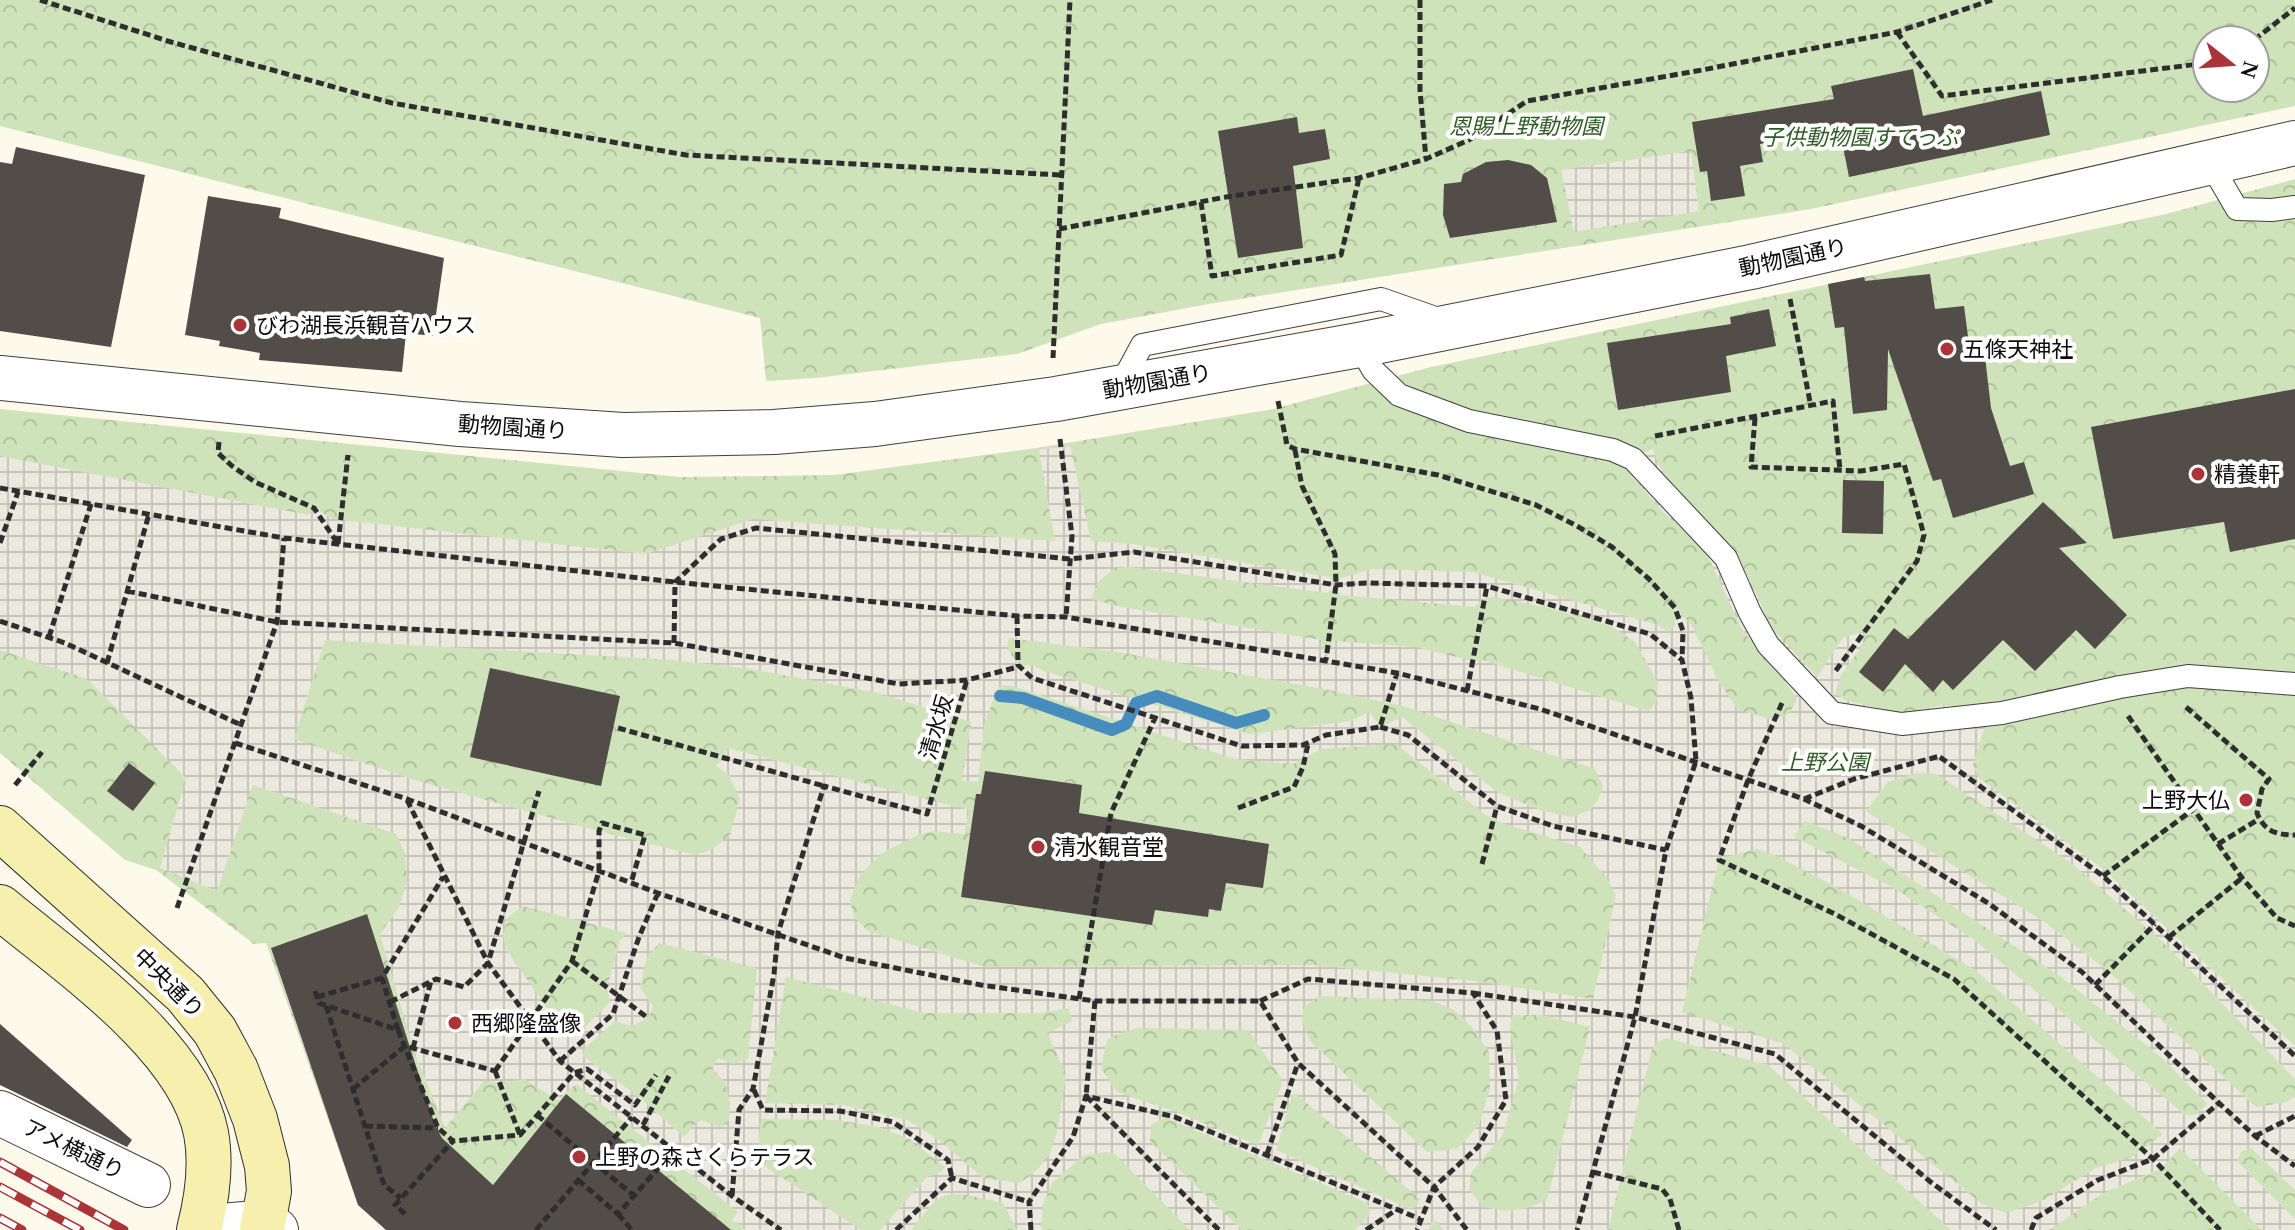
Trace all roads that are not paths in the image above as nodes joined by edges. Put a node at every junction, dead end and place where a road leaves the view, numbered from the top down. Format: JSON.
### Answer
{"nodes":[{"id":1,"x":2295,"y":143,"type":"edge"},
{"id":2,"x":2210,"y":163,"type":"junction"},
{"id":3,"x":2295,"y":207,"type":"edge"},
{"id":4,"x":1457,"y":326,"type":"junction"},
{"id":5,"x":1359,"y":345,"type":"junction"},
{"id":6,"x":0,"y":378,"type":"edge"},
{"id":7,"x":1119,"y":388,"type":"junction"},
{"id":8,"x":2295,"y":684,"type":"edge"},
{"id":9,"x":0,"y":828,"type":"edge"},
{"id":10,"x":0,"y":907,"type":"edge"},
{"id":11,"x":0,"y":1113,"type":"edge"},
{"id":12,"x":148,"y":1185,"type":"dead end"},
{"id":13,"x":268,"y":1227,"type":"edge"},
{"id":14,"x":200,"y":1229,"type":"edge"}],
"edges":[{"from":1,"to":2,"type":"street","name":"動物園通り"},
{"from":2,"to":3,"type":"lane"},
{"from":2,"to":4,"type":"street","name":"動物園通り"},
{"from":4,"to":5,"type":"street","name":"動物園通り"},
{"from":4,"to":7,"type":"lane"},
{"from":5,"to":7,"type":"street","name":"動物園通り"},
{"from":5,"to":8,"type":"lane"},
{"from":6,"to":7,"type":"street","name":"動物園通り"},
{"from":9,"to":13,"type":"main road","name":"中央通り"},
{"from":10,"to":14,"type":"main road"},
{"from":11,"to":12,"type":"street","name":"アメ横通り"},
{"from":13,"to":14,"type":"street"}]}
